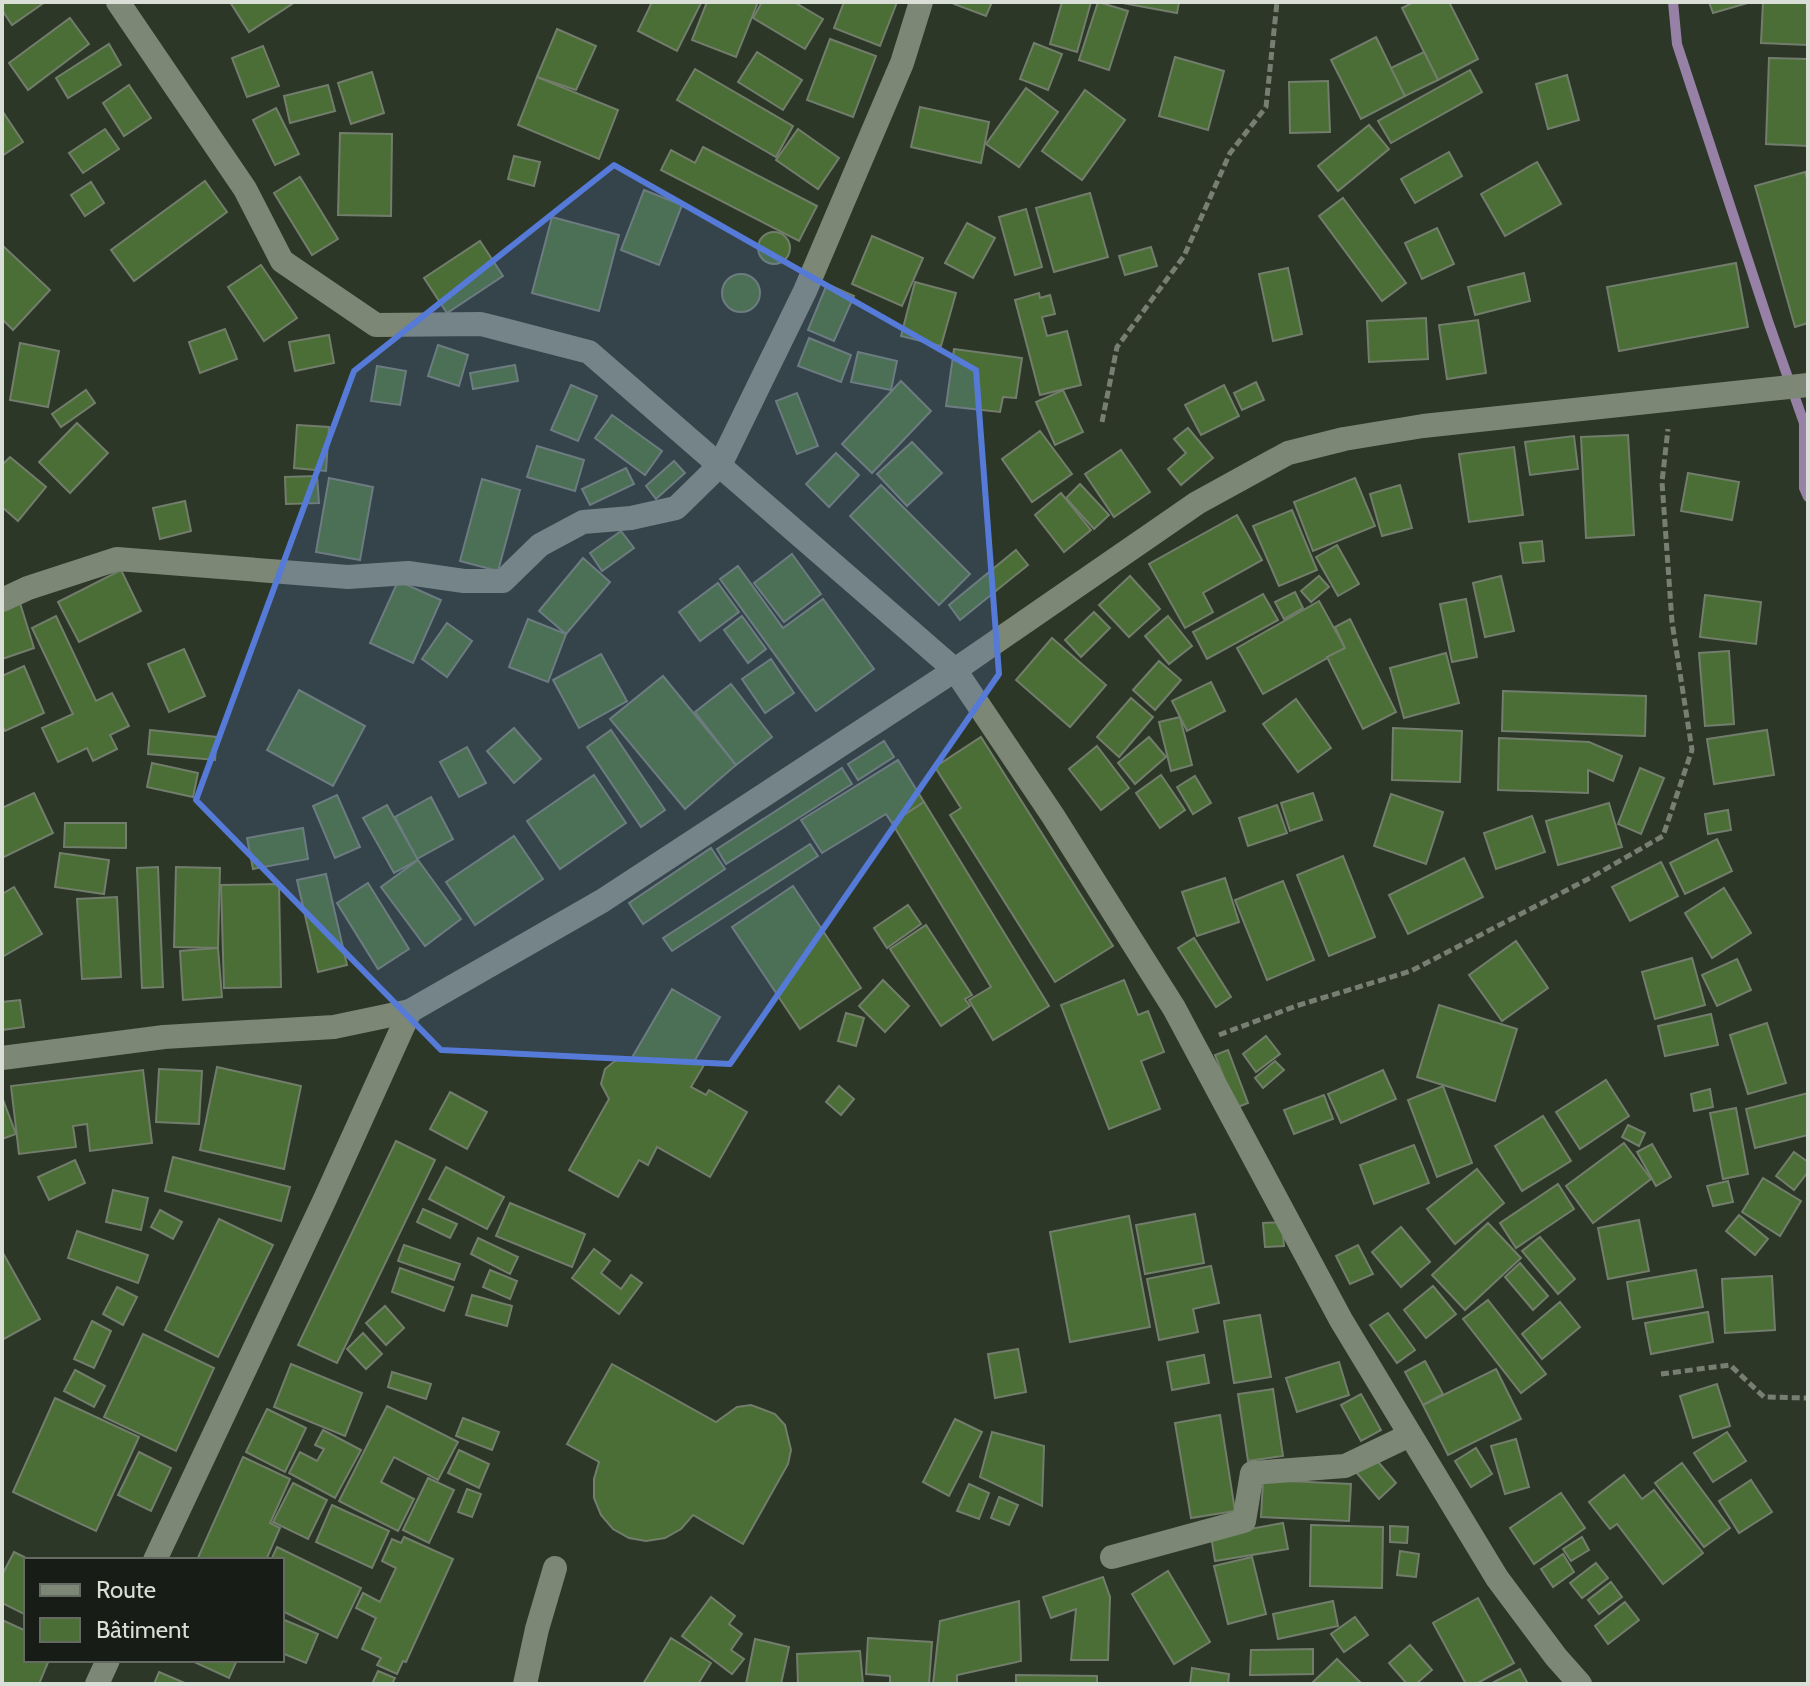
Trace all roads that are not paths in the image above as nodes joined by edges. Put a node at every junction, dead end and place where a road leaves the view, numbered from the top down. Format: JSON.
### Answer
{"nodes":[{"id":1,"x":118,"y":2,"type":"edge"},
{"id":2,"x":921,"y":2,"type":"edge"},
{"id":3,"x":1808,"y":385,"type":"edge"},
{"id":4,"x":720,"y":465,"type":"junction"},
{"id":5,"x":2,"y":600,"type":"edge"},
{"id":6,"x":955,"y":670,"type":"junction"},
{"id":7,"x":410,"y":1011,"type":"junction"},
{"id":8,"x":2,"y":1058,"type":"edge"},
{"id":9,"x":1410,"y":1435,"type":"junction"},
{"id":10,"x":1112,"y":1557,"type":"dead end"},
{"id":11,"x":156,"y":1558,"type":"edge"},
{"id":12,"x":555,"y":1568,"type":"dead end"},
{"id":13,"x":107,"y":1662,"type":"edge"},
{"id":14,"x":97,"y":1684,"type":"edge"},
{"id":15,"x":525,"y":1684,"type":"edge"},
{"id":16,"x":1580,"y":1684,"type":"edge"}],
"edges":[{"from":1,"to":4,"type":"street"},
{"from":2,"to":4,"type":"street"},
{"from":3,"to":6,"type":"street"},
{"from":4,"to":5,"type":"street"},
{"from":4,"to":6,"type":"street"},
{"from":6,"to":7,"type":"street"},
{"from":6,"to":9,"type":"street"},
{"from":7,"to":8,"type":"street"},
{"from":7,"to":11,"type":"street"},
{"from":9,"to":10,"type":"street"},
{"from":9,"to":16,"type":"street"},
{"from":12,"to":15,"type":"street"},
{"from":13,"to":14,"type":"street"}]}
